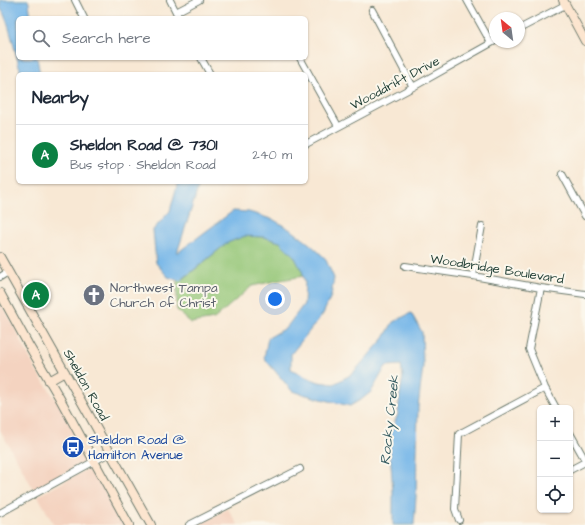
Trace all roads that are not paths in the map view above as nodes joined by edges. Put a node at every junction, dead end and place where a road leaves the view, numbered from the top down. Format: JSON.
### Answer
{"nodes":[{"id":1,"x":75,"y":0,"type":"edge"},
{"id":2,"x":170,"y":0,"type":"edge"},
{"id":3,"x":199,"y":0,"type":"edge"},
{"id":4,"x":467,"y":0,"type":"edge"},
{"id":5,"x":564,"y":3,"type":"edge"},
{"id":6,"x":372,"y":10,"type":"dead end"},
{"id":7,"x":178,"y":15,"type":"edge"},
{"id":8,"x":83,"y":16,"type":"edge"},
{"id":9,"x":525,"y":26,"type":"edge"},
{"id":10,"x":489,"y":36,"type":"edge"},
{"id":11,"x":585,"y":41,"type":"edge"},
{"id":12,"x":489,"y":44,"type":"edge"},
{"id":13,"x":202,"y":60,"type":"edge"},
{"id":14,"x":301,"y":60,"type":"edge"},
{"id":15,"x":209,"y":72,"type":"edge"},
{"id":16,"x":308,"y":72,"type":"edge"},
{"id":17,"x":308,"y":72,"type":"edge"},
{"id":18,"x":413,"y":86,"type":"junction"},
{"id":19,"x":338,"y":126,"type":"junction"},
{"id":20,"x":308,"y":143,"type":"edge"},
{"id":21,"x":562,"y":174,"type":"dead end"},
{"id":22,"x":585,"y":216,"type":"edge"},
{"id":23,"x":482,"y":226,"type":"dead end"},
{"id":24,"x":0,"y":257,"type":"edge"},
{"id":25,"x":405,"y":266,"type":"dead end"},
{"id":26,"x":8,"y":272,"type":"junction"},
{"id":27,"x":0,"y":276,"type":"edge"},
{"id":28,"x":473,"y":276,"type":"junction"},
{"id":29,"x":541,"y":288,"type":"junction"},
{"id":30,"x":0,"y":293,"type":"edge"},
{"id":31,"x":585,"y":294,"type":"edge"},
{"id":32,"x":65,"y":372,"type":"junction"},
{"id":33,"x":49,"y":381,"type":"junction"},
{"id":34,"x":545,"y":388,"type":"junction"},
{"id":35,"x":554,"y":405,"type":"edge"},
{"id":36,"x":573,"y":439,"type":"edge"},
{"id":37,"x":111,"y":452,"type":"junction"},
{"id":38,"x":94,"y":461,"type":"junction"},
{"id":39,"x":585,"y":461,"type":"edge"},
{"id":40,"x":300,"y":468,"type":"dead end"},
{"id":41,"x":573,"y":468,"type":"edge"},
{"id":42,"x":0,"y":513,"type":"edge"},
{"id":43,"x":459,"y":520,"type":"dead end"},
{"id":44,"x":129,"y":525,"type":"edge"},
{"id":45,"x":151,"y":525,"type":"edge"},
{"id":46,"x":189,"y":525,"type":"edge"}],
"edges":[{"from":1,"to":8,"type":"street"},
{"from":2,"to":7,"type":"street"},
{"from":3,"to":7,"type":"street"},
{"from":4,"to":10,"type":"street"},
{"from":5,"to":9,"type":"street"},
{"from":5,"to":11,"type":"main road"},
{"from":6,"to":18,"type":"street"},
{"from":12,"to":18,"type":"street","name":"Wooddrift Drive"},
{"from":13,"to":15,"type":"street"},
{"from":14,"to":17,"type":"street"},
{"from":16,"to":19,"type":"street"},
{"from":18,"to":19,"type":"street","name":"Wooddrift Drive"},
{"from":19,"to":20,"type":"street","name":"Wooddrift Drive"},
{"from":21,"to":22,"type":"street"},
{"from":23,"to":28,"type":"street"},
{"from":24,"to":26,"type":"main road","name":"Sheldon Road"},
{"from":25,"to":28,"type":"street","name":"Woodbridge Boulevard"},
{"from":26,"to":27,"type":"street"},
{"from":26,"to":32,"type":"main road","name":"Sheldon Road"},
{"from":28,"to":29,"type":"street","name":"Woodbridge Boulevard"},
{"from":29,"to":31,"type":"street","name":"Woodbridge Boulevard"},
{"from":29,"to":34,"type":"street"},
{"from":30,"to":33,"type":"main road"},
{"from":32,"to":33,"type":"main road"},
{"from":32,"to":37,"type":"main road","name":"Sheldon Road"},
{"from":33,"to":38,"type":"main road"},
{"from":34,"to":35,"type":"street"},
{"from":34,"to":43,"type":"street"},
{"from":36,"to":39,"type":"street"},
{"from":37,"to":38,"type":"street"},
{"from":37,"to":45,"type":"main road","name":"Sheldon Road"},
{"from":38,"to":42,"type":"street"},
{"from":38,"to":44,"type":"main road"},
{"from":39,"to":41,"type":"street"},
{"from":40,"to":46,"type":"street"}]}
